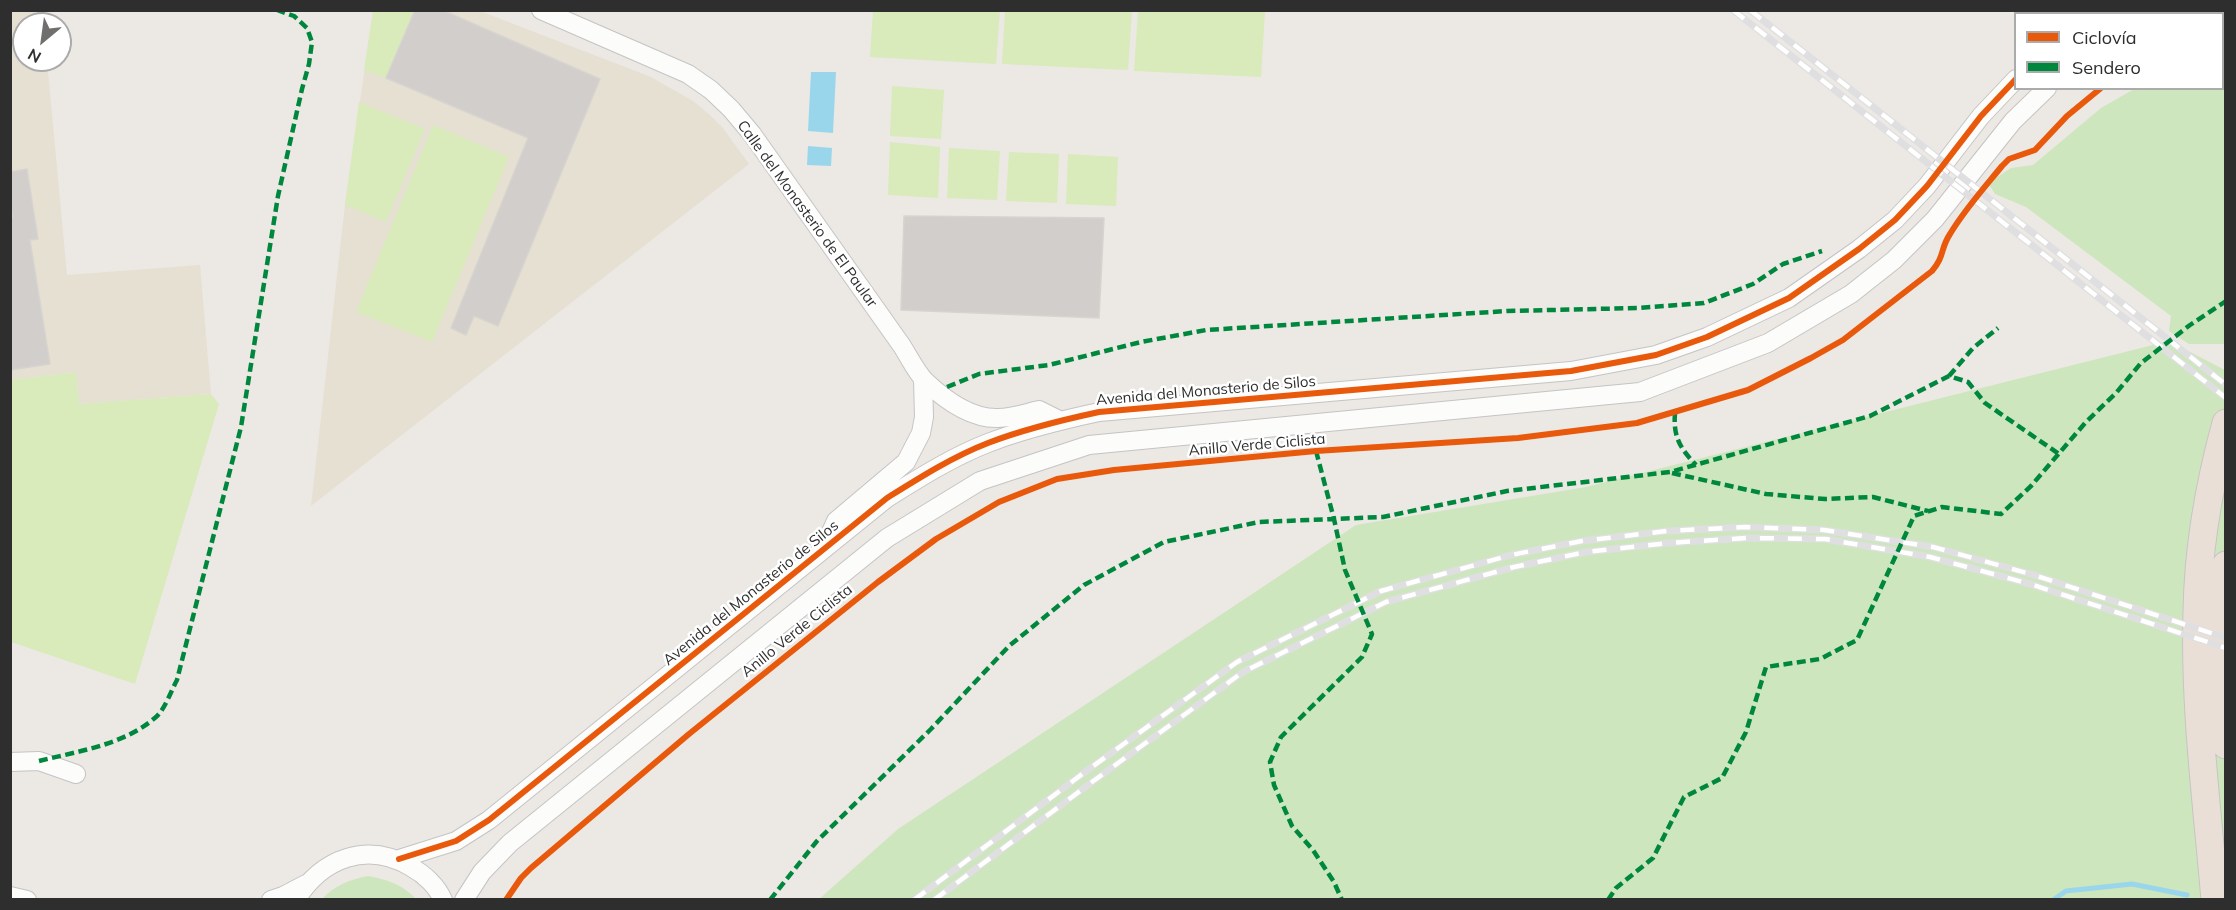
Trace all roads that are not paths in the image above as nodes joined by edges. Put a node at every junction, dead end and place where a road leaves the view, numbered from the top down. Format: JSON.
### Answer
{"nodes":[{"id":1,"x":541,"y":10,"type":"edge"},
{"id":2,"x":2014,"y":81,"type":"edge"},
{"id":3,"x":2045,"y":90,"type":"edge"},
{"id":4,"x":923,"y":380,"type":"junction"},
{"id":5,"x":1059,"y":420,"type":"junction"},
{"id":6,"x":2226,"y":423,"type":"edge"},
{"id":7,"x":824,"y":549,"type":"junction"},
{"id":8,"x":2226,"y":565,"type":"edge"},
{"id":9,"x":2208,"y":617,"type":"junction"},
{"id":10,"x":2226,"y":666,"type":"edge"},
{"id":11,"x":2226,"y":745,"type":"edge"},
{"id":12,"x":10,"y":762,"type":"edge"},
{"id":13,"x":76,"y":774,"type":"dead end"},
{"id":14,"x":2226,"y":826,"type":"edge"},
{"id":15,"x":399,"y":860,"type":"junction"},
{"id":16,"x":308,"y":883,"type":"junction"},
{"id":17,"x":10,"y":896,"type":"edge"},
{"id":18,"x":27,"y":900,"type":"edge"},
{"id":19,"x":271,"y":900,"type":"edge"},
{"id":20,"x":296,"y":900,"type":"edge"},
{"id":21,"x":443,"y":900,"type":"edge"},
{"id":22,"x":464,"y":900,"type":"edge"},
{"id":23,"x":2215,"y":900,"type":"edge"}],
"edges":[{"from":1,"to":4,"type":"street","name":"Calle del Monasterio de El Paular"},
{"from":2,"to":5,"type":"street","name":"Avenida del Monasterio de Silos"},
{"from":3,"to":22,"type":"street"},
{"from":4,"to":5,"type":"street","name":"Calle del Monasterio de El Paular"},
{"from":4,"to":7,"type":"street"},
{"from":5,"to":7,"type":"street","name":"Avenida del Monasterio de Silos"},
{"from":6,"to":9,"type":"highway"},
{"from":7,"to":15,"type":"street","name":"Avenida del Monasterio de Silos"},
{"from":8,"to":9,"type":"highway"},
{"from":9,"to":10,"type":"highway"},
{"from":9,"to":11,"type":"highway"},
{"from":9,"to":14,"type":"highway"},
{"from":9,"to":23,"type":"highway"},
{"from":12,"to":13,"type":"street"},
{"from":15,"to":16,"type":"street"},
{"from":15,"to":21,"type":"street"},
{"from":16,"to":19,"type":"street"},
{"from":16,"to":20,"type":"street"},
{"from":17,"to":18,"type":"street"}]}
